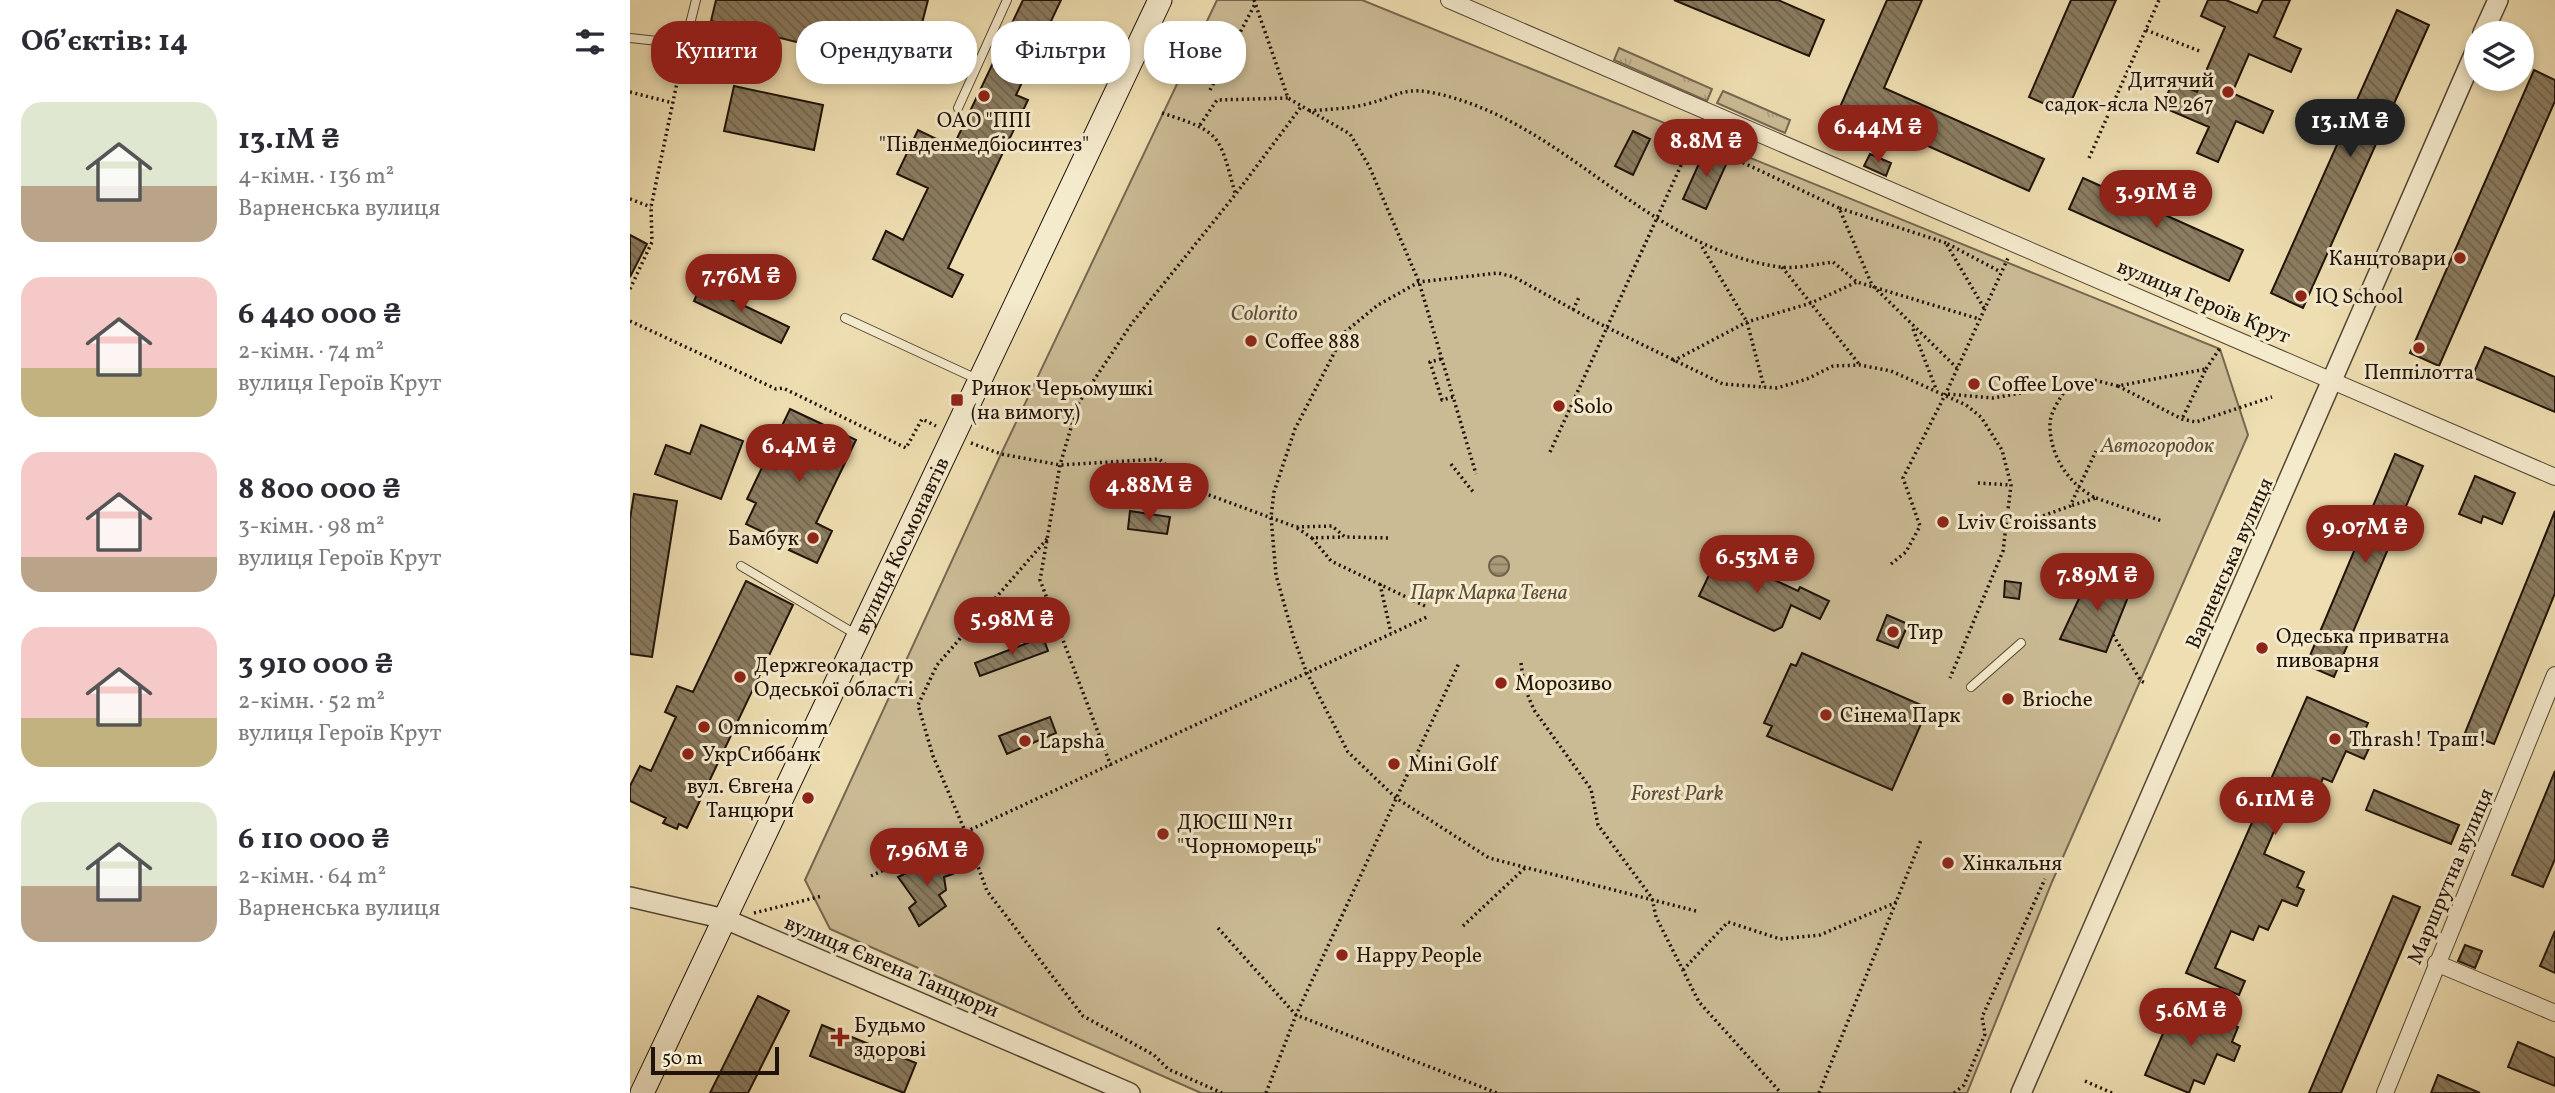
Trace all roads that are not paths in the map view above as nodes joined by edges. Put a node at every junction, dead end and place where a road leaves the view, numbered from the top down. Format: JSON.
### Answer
{"nodes":[{"id":1,"x":696,"y":0,"type":"edge"},
{"id":2,"x":1007,"y":0,"type":"edge"},
{"id":3,"x":1160,"y":0,"type":"edge"},
{"id":4,"x":1449,"y":0,"type":"edge"},
{"id":5,"x":2498,"y":0,"type":"edge"},
{"id":6,"x":2488,"y":21,"type":"edge"},
{"id":7,"x":630,"y":38,"type":"edge"},
{"id":8,"x":2464,"y":78,"type":"edge"},
{"id":9,"x":958,"y":108,"type":"dead end"},
{"id":10,"x":845,"y":318,"type":"dead end"},
{"id":11,"x":2335,"y":379,"type":"junction"},
{"id":12,"x":979,"y":380,"type":"junction"},
{"id":13,"x":2555,"y":477,"type":"edge"},
{"id":14,"x":741,"y":566,"type":"dead end"},
{"id":15,"x":860,"y":636,"type":"junction"},
{"id":16,"x":2021,"y":643,"type":"dead end"},
{"id":17,"x":2555,"y":675,"type":"edge"},
{"id":18,"x":1971,"y":687,"type":"dead end"},
{"id":19,"x":630,"y":897,"type":"edge"},
{"id":20,"x":725,"y":919,"type":"junction"},
{"id":21,"x":2436,"y":963,"type":"junction"},
{"id":22,"x":2555,"y":1013,"type":"edge"},
{"id":23,"x":642,"y":1093,"type":"edge"},
{"id":24,"x":1130,"y":1093,"type":"edge"},
{"id":25,"x":2021,"y":1093,"type":"edge"},
{"id":26,"x":2385,"y":1093,"type":"edge"}],
"edges":[{"from":1,"to":7,"type":"lane"},
{"from":2,"to":9,"type":"lane"},
{"from":3,"to":12,"type":"main road","name":"вулиця Космонавтів"},
{"from":4,"to":11,"type":"street","name":"вулиця Героїв Крут"},
{"from":5,"to":6,"type":"street"},
{"from":8,"to":11,"type":"street","name":"Варненська вулиця"},
{"from":10,"to":12,"type":"lane"},
{"from":11,"to":13,"type":"street","name":"вулиця Героїв Крут"},
{"from":11,"to":25,"type":"street","name":"Варненська вулиця"},
{"from":12,"to":15,"type":"main road","name":"вулиця Космонавтів"},
{"from":14,"to":15,"type":"lane"},
{"from":15,"to":20,"type":"main road","name":"вулиця Космонавтів"},
{"from":16,"to":18,"type":"lane"},
{"from":17,"to":21,"type":"street","name":"Маршрутна вулиця"},
{"from":19,"to":20,"type":"street","name":"вулиця Євгена Танцюри"},
{"from":20,"to":23,"type":"main road","name":"вулиця Космонавтів"},
{"from":20,"to":24,"type":"street","name":"вулиця Євгена Танцюри"},
{"from":21,"to":22,"type":"street"},
{"from":21,"to":26,"type":"street","name":"Маршрутна вулиця"}]}
